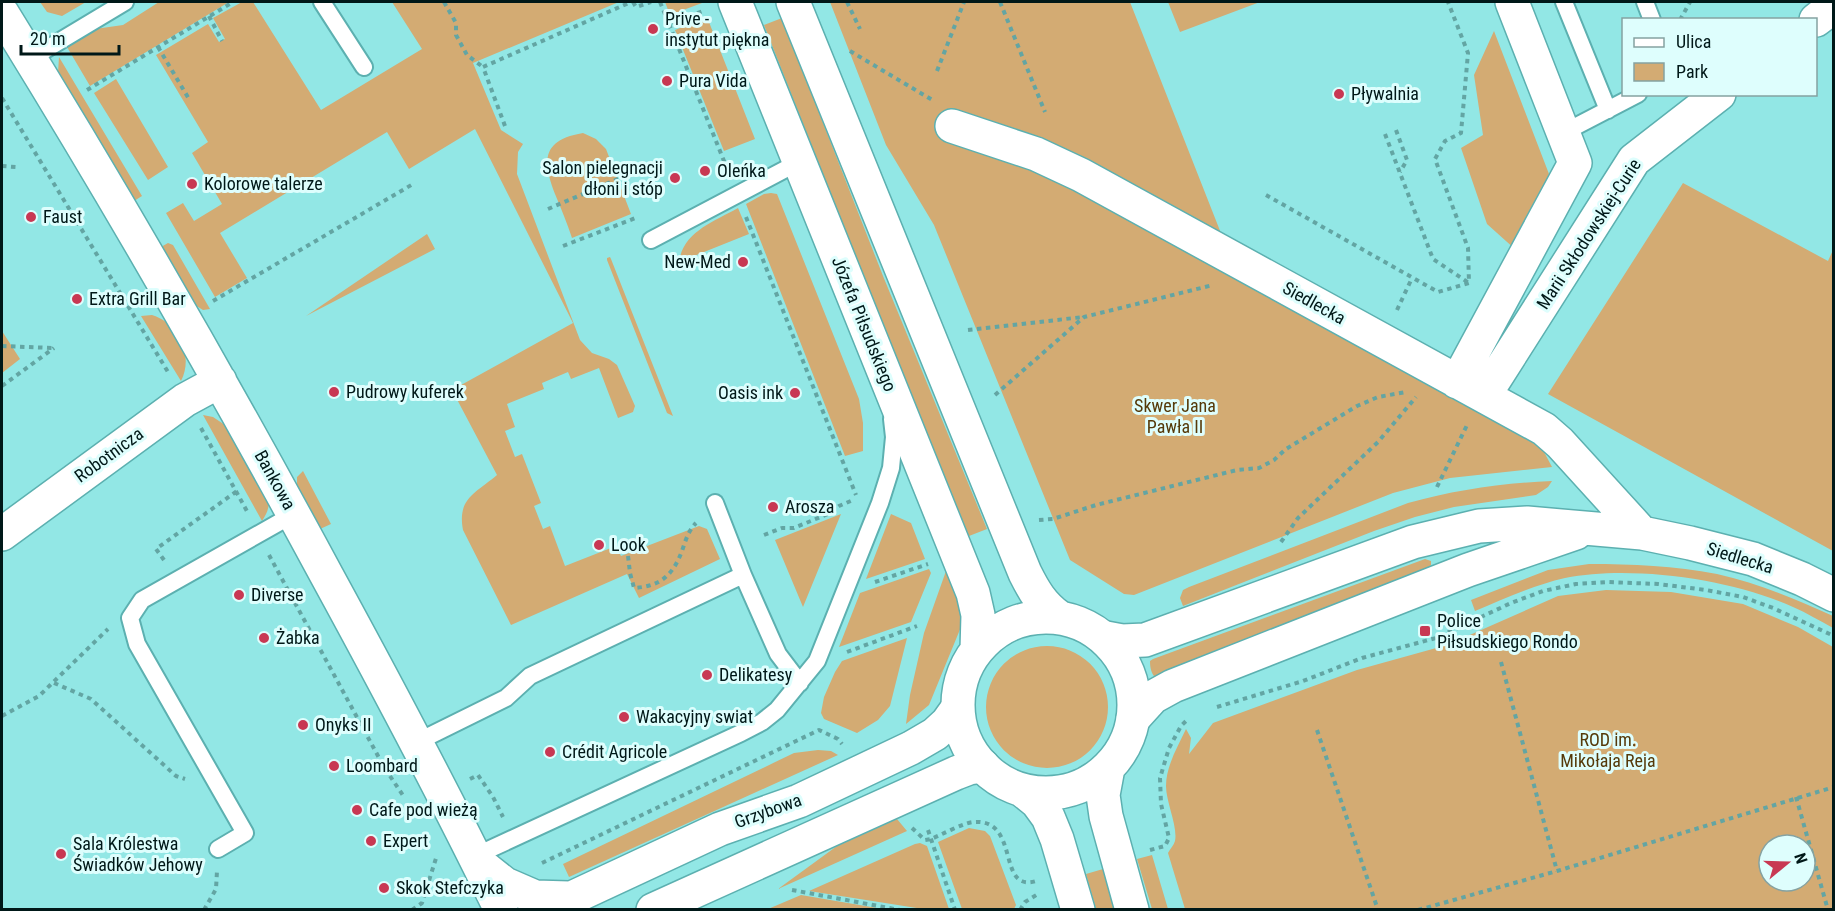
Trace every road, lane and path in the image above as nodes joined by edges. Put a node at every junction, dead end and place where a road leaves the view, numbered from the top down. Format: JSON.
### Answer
{"nodes":[{"id":1,"x":125,"y":2,"type":"edge"},
{"id":2,"x":233,"y":2,"type":"edge"},
{"id":3,"x":322,"y":2,"type":"edge"},
{"id":4,"x":444,"y":2,"type":"edge"},
{"id":5,"x":632,"y":2,"type":"edge"},
{"id":6,"x":651,"y":2,"type":"edge"},
{"id":7,"x":660,"y":2,"type":"edge"},
{"id":8,"x":793,"y":2,"type":"edge"},
{"id":9,"x":847,"y":2,"type":"edge"},
{"id":10,"x":964,"y":2,"type":"edge"},
{"id":11,"x":1448,"y":2,"type":"edge"},
{"id":12,"x":1512,"y":2,"type":"edge"},
{"id":13,"x":1564,"y":2,"type":"edge"},
{"id":14,"x":1645,"y":2,"type":"edge"},
{"id":15,"x":1690,"y":2,"type":"edge"},
{"id":16,"x":1000,"y":3,"type":"edge"},
{"id":17,"x":724,"y":5,"type":"edge"},
{"id":18,"x":1833,"y":6,"type":"edge"},
{"id":19,"x":2,"y":13,"type":"edge"},
{"id":20,"x":208,"y":16,"type":"junction"},
{"id":21,"x":1651,"y":18,"type":"edge"},
{"id":22,"x":1681,"y":18,"type":"edge"},
{"id":23,"x":1817,"y":18,"type":"edge"},
{"id":24,"x":669,"y":24,"type":"junction"},
{"id":25,"x":860,"y":29,"type":"dead end"},
{"id":26,"x":222,"y":41,"type":"dead end"},
{"id":27,"x":842,"y":46,"type":"dead end"},
{"id":28,"x":158,"y":47,"type":"junction"},
{"id":29,"x":30,"y":59,"type":"junction"},
{"id":30,"x":364,"y":67,"type":"dead end"},
{"id":31,"x":483,"y":67,"type":"junction"},
{"id":32,"x":937,"y":71,"type":"dead end"},
{"id":33,"x":87,"y":90,"type":"dead end"},
{"id":34,"x":1634,"y":96,"type":"edge"},
{"id":35,"x":1716,"y":96,"type":"edge"},
{"id":36,"x":2,"y":98,"type":"edge"},
{"id":37,"x":189,"y":99,"type":"dead end"},
{"id":38,"x":1608,"y":110,"type":"junction"},
{"id":39,"x":1045,"y":112,"type":"dead end"},
{"id":40,"x":1558,"y":119,"type":"junction"},
{"id":41,"x":505,"y":126,"type":"dead end"},
{"id":42,"x":952,"y":126,"type":"joint"},
{"id":43,"x":1396,"y":130,"type":"dead end"},
{"id":44,"x":1385,"y":134,"type":"dead end"},
{"id":45,"x":799,"y":162,"type":"junction"},
{"id":46,"x":2,"y":166,"type":"edge"},
{"id":47,"x":16,"y":167,"type":"dead end"},
{"id":48,"x":1400,"y":172,"type":"junction"},
{"id":49,"x":625,"y":176,"type":"dead end"},
{"id":50,"x":413,"y":184,"type":"dead end"},
{"id":51,"x":737,"y":195,"type":"junction"},
{"id":52,"x":1266,"y":195,"type":"dead end"},
{"id":53,"x":548,"y":209,"type":"dead end"},
{"id":54,"x":641,"y":216,"type":"dead end"},
{"id":55,"x":651,"y":240,"type":"dead end"},
{"id":56,"x":562,"y":246,"type":"dead end"},
{"id":57,"x":1261,"y":274,"type":"junction"},
{"id":58,"x":1412,"y":278,"type":"junction"},
{"id":59,"x":1469,"y":283,"type":"junction"},
{"id":60,"x":212,"y":302,"type":"dead end"},
{"id":61,"x":1395,"y":314,"type":"dead end"},
{"id":62,"x":1084,"y":317,"type":"junction"},
{"id":63,"x":1489,"y":324,"type":"junction"},
{"id":64,"x":968,"y":330,"type":"dead end"},
{"id":65,"x":2,"y":346,"type":"edge"},
{"id":66,"x":164,"y":366,"type":"dead end"},
{"id":67,"x":885,"y":377,"type":"junction"},
{"id":68,"x":220,"y":381,"type":"junction"},
{"id":69,"x":1451,"y":385,"type":"junction"},
{"id":70,"x":2,"y":386,"type":"edge"},
{"id":71,"x":995,"y":395,"type":"dead end"},
{"id":72,"x":198,"y":421,"type":"dead end"},
{"id":73,"x":1437,"y":488,"type":"dead end"},
{"id":74,"x":237,"y":491,"type":"junction"},
{"id":75,"x":862,"y":496,"type":"dead end"},
{"id":76,"x":857,"y":498,"type":"junction"},
{"id":77,"x":715,"y":503,"type":"joint"},
{"id":78,"x":294,"y":514,"type":"junction"},
{"id":79,"x":1038,"y":520,"type":"dead end"},
{"id":80,"x":1589,"y":529,"type":"junction"},
{"id":81,"x":1642,"y":533,"type":"junction"},
{"id":82,"x":2,"y":534,"type":"edge"},
{"id":83,"x":258,"y":534,"type":"junction"},
{"id":84,"x":764,"y":535,"type":"dead end"},
{"id":85,"x":1281,"y":542,"type":"dead end"},
{"id":86,"x":627,"y":547,"type":"dead end"},
{"id":87,"x":934,"y":562,"type":"dead end"},
{"id":88,"x":743,"y":575,"type":"junction"},
{"id":89,"x":178,"y":580,"type":"junction"},
{"id":90,"x":873,"y":582,"type":"dead end"},
{"id":91,"x":1833,"y":595,"type":"edge"},
{"id":92,"x":1059,"y":617,"type":"junction"},
{"id":93,"x":130,"y":618,"type":"junction"},
{"id":94,"x":917,"y":626,"type":"dead end"},
{"id":95,"x":1833,"y":636,"type":"edge"},
{"id":96,"x":1106,"y":638,"type":"junction"},
{"id":97,"x":977,"y":650,"type":"junction"},
{"id":98,"x":840,"y":654,"type":"dead end"},
{"id":99,"x":1502,"y":662,"type":"dead end"},
{"id":100,"x":800,"y":682,"type":"junction"},
{"id":101,"x":54,"y":683,"type":"junction"},
{"id":102,"x":957,"y":709,"type":"junction"},
{"id":103,"x":1210,"y":709,"type":"dead end"},
{"id":104,"x":1193,"y":715,"type":"dead end"},
{"id":105,"x":2,"y":716,"type":"edge"},
{"id":106,"x":1133,"y":719,"type":"junction"},
{"id":107,"x":1317,"y":730,"type":"dead end"},
{"id":108,"x":838,"y":739,"type":"dead end"},
{"id":109,"x":417,"y":742,"type":"junction"},
{"id":110,"x":982,"y":766,"type":"junction"},
{"id":111,"x":384,"y":767,"type":"dead end"},
{"id":112,"x":1108,"y":768,"type":"junction"},
{"id":113,"x":461,"y":784,"type":"dead end"},
{"id":114,"x":1833,"y":787,"type":"edge"},
{"id":115,"x":1023,"y":790,"type":"junction"},
{"id":116,"x":224,"y":795,"type":"junction"},
{"id":117,"x":1796,"y":798,"type":"junction"},
{"id":118,"x":497,"y":806,"type":"dead end"},
{"id":119,"x":909,"y":825,"type":"dead end"},
{"id":120,"x":928,"y":830,"type":"dead end"},
{"id":121,"x":931,"y":839,"type":"junction"},
{"id":122,"x":218,"y":849,"type":"joint"},
{"id":123,"x":1147,"y":851,"type":"dead end"},
{"id":124,"x":437,"y":854,"type":"dead end"},
{"id":125,"x":477,"y":859,"type":"junction"},
{"id":126,"x":550,"y":859,"type":"dead end"},
{"id":127,"x":1557,"y":871,"type":"junction"},
{"id":128,"x":1042,"y":880,"type":"dead end"},
{"id":129,"x":792,"y":890,"type":"dead end"},
{"id":130,"x":1038,"y":893,"type":"dead end"},
{"id":131,"x":557,"y":904,"type":"edge"},
{"id":132,"x":204,"y":909,"type":"edge"},
{"id":133,"x":412,"y":909,"type":"edge"},
{"id":134,"x":501,"y":909,"type":"edge"},
{"id":135,"x":653,"y":909,"type":"edge"},
{"id":136,"x":900,"y":909,"type":"edge"},
{"id":137,"x":955,"y":909,"type":"edge"},
{"id":138,"x":1020,"y":909,"type":"edge"},
{"id":139,"x":1078,"y":909,"type":"edge"},
{"id":140,"x":1132,"y":909,"type":"edge"},
{"id":141,"x":1377,"y":909,"type":"edge"},
{"id":142,"x":1418,"y":909,"type":"edge"},
{"id":143,"x":1828,"y":909,"type":"edge"}],
"edges":[{"from":1,"to":29,"type":"lane"},
{"from":2,"to":20,"type":"path"},
{"from":3,"to":30,"type":"lane"},
{"from":4,"to":31,"type":"path"},
{"from":5,"to":6,"type":"path"},
{"from":5,"to":31,"type":"path"},
{"from":7,"to":24,"type":"path"},
{"from":8,"to":92,"type":"street"},
{"from":9,"to":25,"type":"path"},
{"from":10,"to":32,"type":"path"},
{"from":11,"to":59,"type":"path"},
{"from":12,"to":40,"type":"street"},
{"from":13,"to":38,"type":"lane"},
{"from":14,"to":21,"type":"lane"},
{"from":15,"to":22,"type":"path"},
{"from":16,"to":39,"type":"path"},
{"from":17,"to":24,"type":"path"},
{"from":17,"to":45,"type":"street","name":"Józefa Piłsudskiego"},
{"from":18,"to":23,"type":"street"},
{"from":19,"to":29,"type":"street","name":"Bankowa"},
{"from":20,"to":26,"type":"path"},
{"from":20,"to":28,"type":"path"},
{"from":24,"to":51,"type":"path"},
{"from":27,"to":42,"type":"path"},
{"from":28,"to":33,"type":"path"},
{"from":28,"to":37,"type":"path"},
{"from":29,"to":68,"type":"street","name":"Bankowa"},
{"from":31,"to":41,"type":"path"},
{"from":34,"to":38,"type":"lane"},
{"from":35,"to":69,"type":"street","name":"Marii Skłodowskiej-Curie"},
{"from":36,"to":66,"type":"path"},
{"from":38,"to":40,"type":"lane"},
{"from":40,"to":63,"type":"street"},
{"from":42,"to":57,"type":"street","name":"Siedlecka"},
{"from":43,"to":48,"type":"path"},
{"from":44,"to":48,"type":"path"},
{"from":45,"to":51,"type":"lane"},
{"from":45,"to":67,"type":"street","name":"Józefa Piłsudskiego"},
{"from":46,"to":47,"type":"path"},
{"from":48,"to":59,"type":"path"},
{"from":49,"to":53,"type":"path"},
{"from":50,"to":60,"type":"path"},
{"from":51,"to":55,"type":"lane"},
{"from":51,"to":76,"type":"path"},
{"from":52,"to":58,"type":"path"},
{"from":54,"to":56,"type":"path"},
{"from":57,"to":62,"type":"path"},
{"from":57,"to":69,"type":"street","name":"Siedlecka"},
{"from":58,"to":59,"type":"path"},
{"from":58,"to":61,"type":"path"},
{"from":59,"to":63,"type":"path"},
{"from":62,"to":64,"type":"path"},
{"from":62,"to":71,"type":"path"},
{"from":63,"to":69,"type":"street"},
{"from":65,"to":70,"type":"path"},
{"from":67,"to":97,"type":"street","name":"Józefa Piłsudskiego"},
{"from":67,"to":100,"type":"lane"},
{"from":68,"to":78,"type":"street","name":"Bankowa"},
{"from":68,"to":82,"type":"street","name":"Robotnicza"},
{"from":69,"to":73,"type":"path"},
{"from":69,"to":79,"type":"path"},
{"from":69,"to":81,"type":"street","name":"Siedlecka"},
{"from":69,"to":85,"type":"path"},
{"from":72,"to":74,"type":"path"},
{"from":74,"to":83,"type":"path"},
{"from":74,"to":89,"type":"path"},
{"from":75,"to":76,"type":"path"},
{"from":76,"to":84,"type":"path"},
{"from":77,"to":86,"type":"path"},
{"from":77,"to":88,"type":"lane"},
{"from":78,"to":83,"type":"lane"},
{"from":78,"to":109,"type":"street","name":"Bankowa"},
{"from":80,"to":81,"type":"street","name":"Siedlecka"},
{"from":80,"to":96,"type":"street","name":"Siedlecka"},
{"from":80,"to":106,"type":"street","name":"Siedlecka"},
{"from":81,"to":91,"type":"street","name":"Siedlecka"},
{"from":83,"to":89,"type":"lane"},
{"from":83,"to":111,"type":"path"},
{"from":87,"to":90,"type":"path"},
{"from":88,"to":100,"type":"lane"},
{"from":88,"to":109,"type":"lane"},
{"from":89,"to":93,"type":"lane"},
{"from":92,"to":96,"type":"street"},
{"from":92,"to":97,"type":"street"},
{"from":93,"to":101,"type":"path"},
{"from":93,"to":116,"type":"lane"},
{"from":94,"to":98,"type":"path"},
{"from":95,"to":103,"type":"path"},
{"from":96,"to":106,"type":"street"},
{"from":97,"to":102,"type":"street"},
{"from":99,"to":127,"type":"path"},
{"from":100,"to":125,"type":"lane"},
{"from":101,"to":105,"type":"path"},
{"from":101,"to":116,"type":"path"},
{"from":102,"to":110,"type":"street"},
{"from":102,"to":131,"type":"street","name":"Grzybowa"},
{"from":104,"to":123,"type":"path"},
{"from":106,"to":112,"type":"street"},
{"from":107,"to":141,"type":"path"},
{"from":108,"to":126,"type":"path"},
{"from":109,"to":125,"type":"street","name":"Bankowa"},
{"from":110,"to":115,"type":"street"},
{"from":110,"to":135,"type":"street"},
{"from":112,"to":115,"type":"street"},
{"from":112,"to":140,"type":"street"},
{"from":113,"to":118,"type":"path"},
{"from":114,"to":117,"type":"path"},
{"from":115,"to":139,"type":"street"},
{"from":116,"to":122,"type":"lane"},
{"from":117,"to":127,"type":"path"},
{"from":117,"to":143,"type":"path"},
{"from":119,"to":121,"type":"path"},
{"from":120,"to":121,"type":"path"},
{"from":121,"to":128,"type":"path"},
{"from":121,"to":137,"type":"path"},
{"from":122,"to":132,"type":"path"},
{"from":124,"to":133,"type":"path"},
{"from":125,"to":131,"type":"street","name":"Grzybowa"},
{"from":125,"to":134,"type":"street","name":"Bankowa"},
{"from":127,"to":142,"type":"path"},
{"from":129,"to":136,"type":"path"},
{"from":130,"to":138,"type":"path"}]}
